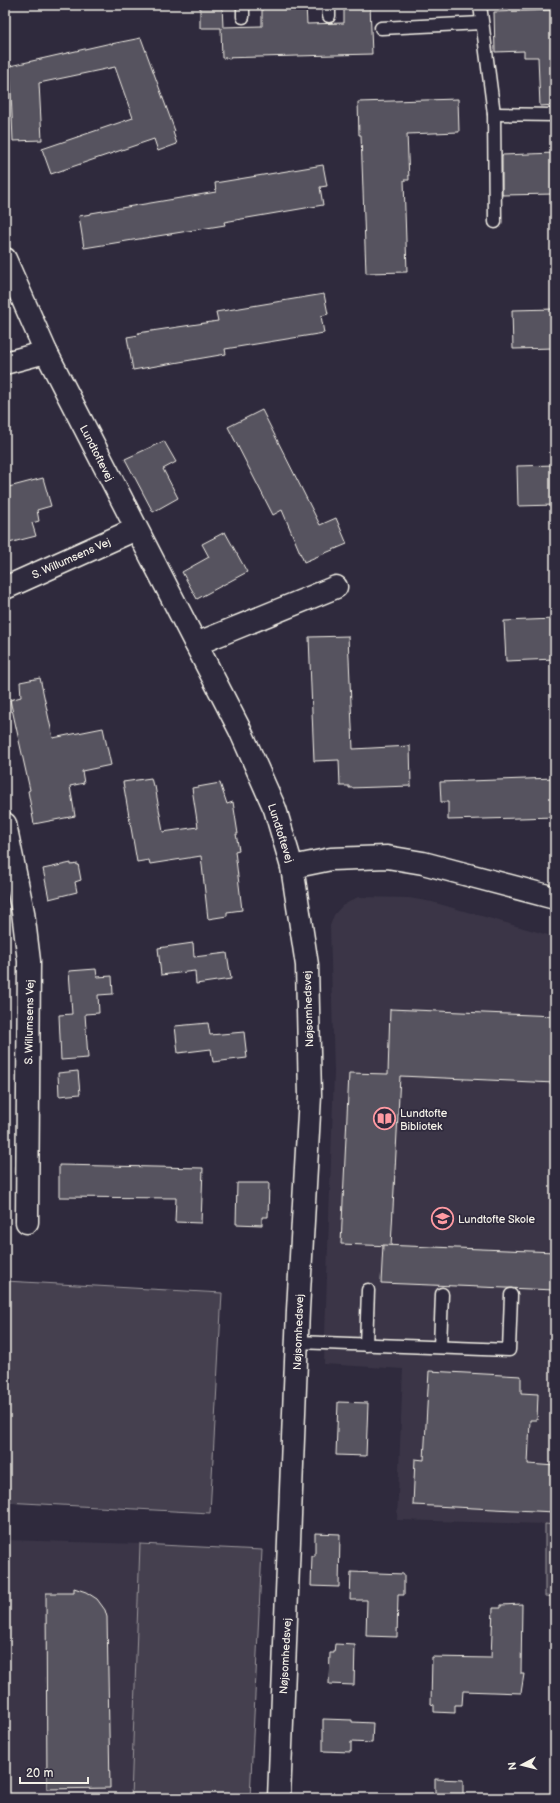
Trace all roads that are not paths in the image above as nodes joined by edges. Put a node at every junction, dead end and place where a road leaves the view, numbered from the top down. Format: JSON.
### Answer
{"nodes":[{"id":1,"x":480,"y":5,"type":"edge"},
{"id":2,"x":482,"y":23,"type":"junction"},
{"id":3,"x":381,"y":28,"type":"dead end"},
{"id":4,"x":494,"y":114,"type":"junction"},
{"id":5,"x":555,"y":115,"type":"edge"},
{"id":6,"x":495,"y":222,"type":"dead end"},
{"id":7,"x":5,"y":259,"type":"edge"},
{"id":8,"x":46,"y":352,"type":"junction"},
{"id":9,"x":5,"y":363,"type":"edge"},
{"id":10,"x":136,"y":529,"type":"junction"},
{"id":11,"x":336,"y":587,"type":"dead end"},
{"id":12,"x":5,"y":588,"type":"edge"},
{"id":13,"x":196,"y":644,"type":"junction"},
{"id":14,"x":5,"y":824,"type":"edge"},
{"id":15,"x":292,"y":867,"type":"junction"},
{"id":16,"x":555,"y":898,"type":"edge"},
{"id":17,"x":27,"y":1222,"type":"dead end"},
{"id":18,"x":368,"y":1290,"type":"dead end"},
{"id":19,"x":442,"y":1294,"type":"dead end"},
{"id":20,"x":511,"y":1295,"type":"dead end"},
{"id":21,"x":297,"y":1342,"type":"junction"},
{"id":22,"x":366,"y":1345,"type":"junction"},
{"id":23,"x":440,"y":1348,"type":"junction"},
{"id":24,"x":279,"y":1798,"type":"edge"}],
"edges":[{"from":1,"to":2,"type":"lane"},
{"from":2,"to":3,"type":"lane"},
{"from":2,"to":4,"type":"lane"},
{"from":4,"to":5,"type":"lane"},
{"from":4,"to":6,"type":"lane"},
{"from":7,"to":8,"type":"street","name":"Lundtoftevej"},
{"from":8,"to":9,"type":"street"},
{"from":8,"to":10,"type":"street","name":"Lundtoftevej"},
{"from":10,"to":12,"type":"street","name":"S. Willumsens Vej"},
{"from":10,"to":13,"type":"street","name":"Lundtoftevej"},
{"from":11,"to":13,"type":"street"},
{"from":13,"to":15,"type":"street","name":"Lundtoftevej"},
{"from":14,"to":17,"type":"street","name":"S. Willumsens Vej"},
{"from":15,"to":16,"type":"street","name":"Lundtoftevej"},
{"from":15,"to":21,"type":"street","name":"Nøjsomhedsvej"},
{"from":18,"to":22,"type":"lane"},
{"from":19,"to":23,"type":"lane"},
{"from":20,"to":23,"type":"lane"},
{"from":21,"to":22,"type":"lane"},
{"from":21,"to":24,"type":"street","name":"Nøjsomhedsvej"},
{"from":22,"to":23,"type":"lane"}]}
